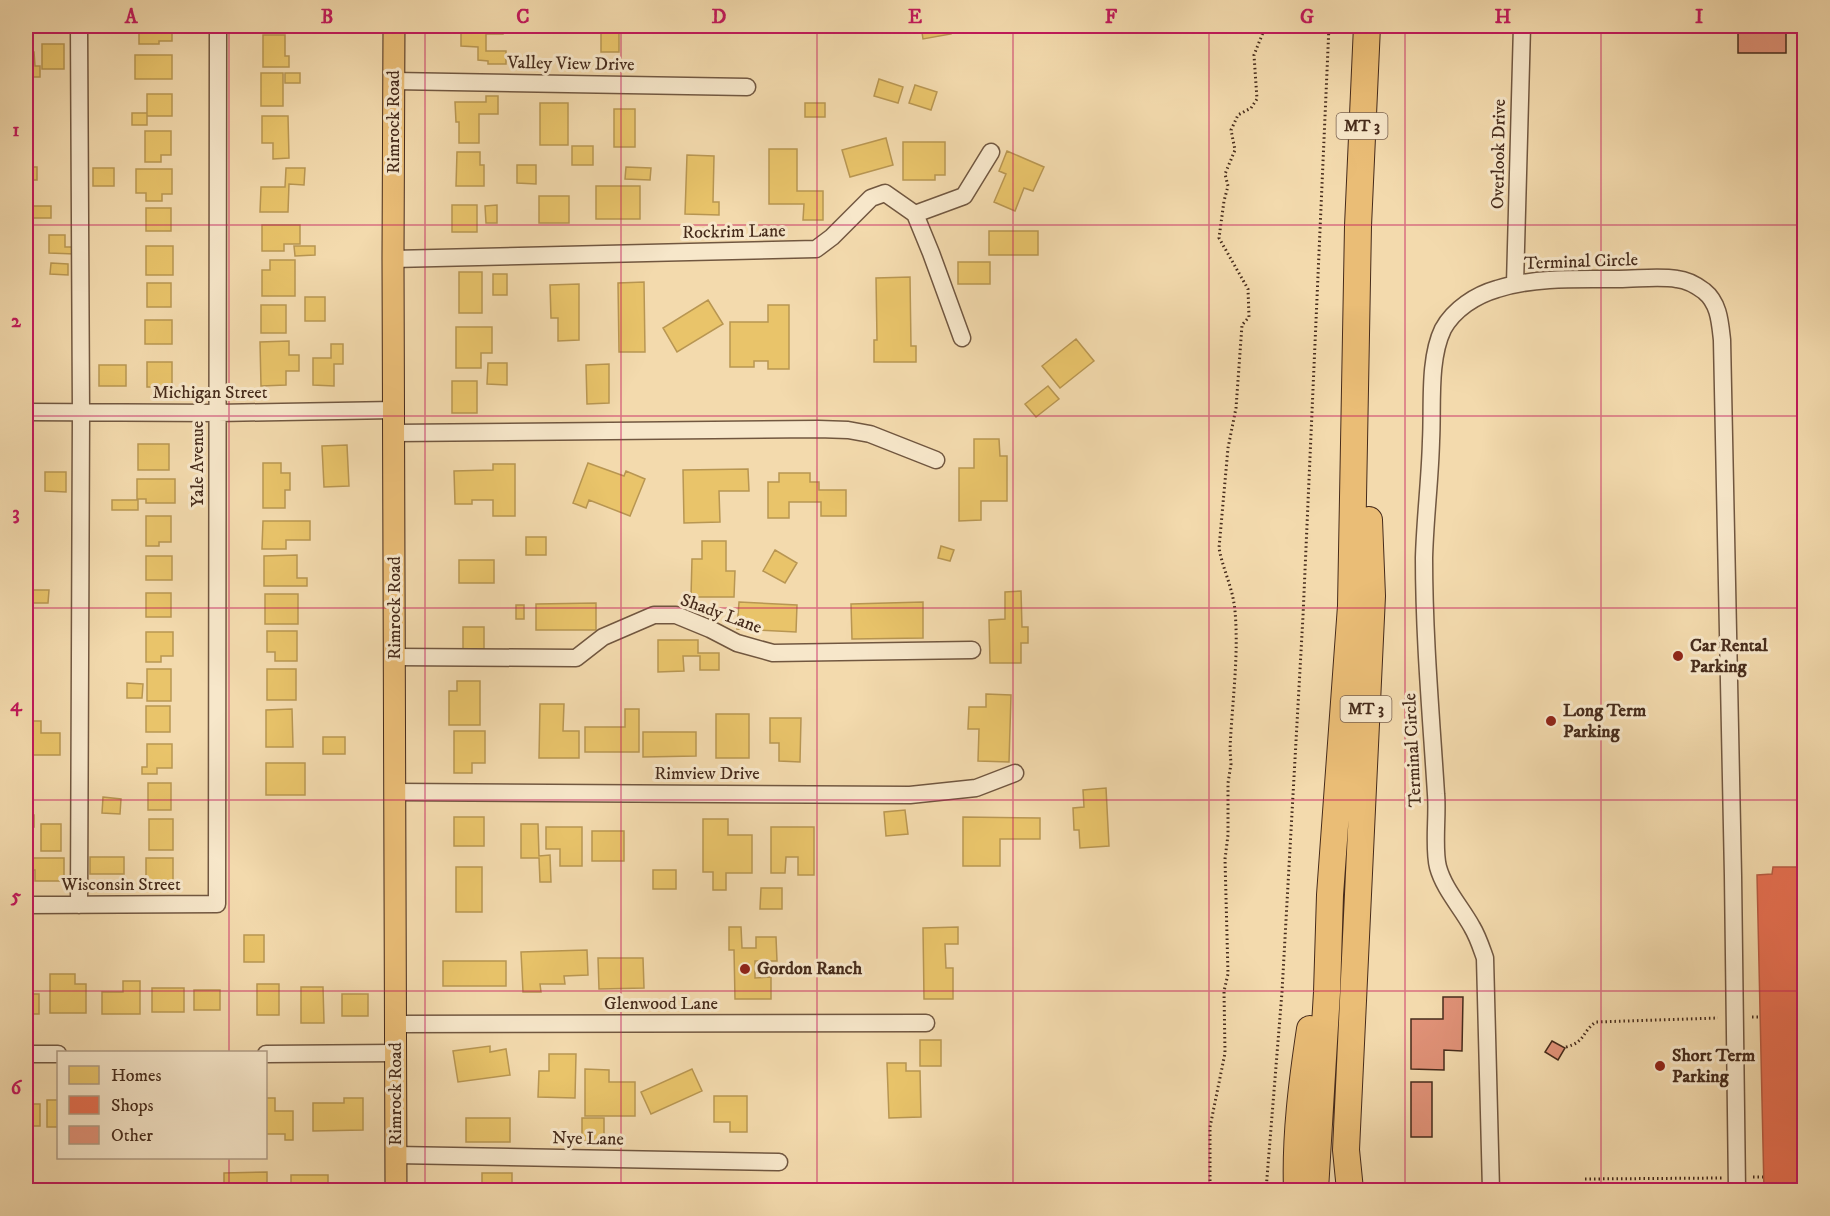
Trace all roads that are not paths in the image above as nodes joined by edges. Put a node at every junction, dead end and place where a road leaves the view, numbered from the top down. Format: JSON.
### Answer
{"nodes":[{"id":1,"x":79,"y":26,"type":"edge"},
{"id":2,"x":218,"y":26,"type":"edge"},
{"id":3,"x":394,"y":26,"type":"edge"},
{"id":4,"x":1367,"y":26,"type":"edge"},
{"id":5,"x":1522,"y":26,"type":"edge"},
{"id":6,"x":394,"y":81,"type":"junction"},
{"id":7,"x":747,"y":87,"type":"dead end"},
{"id":8,"x":991,"y":152,"type":"dead end"},
{"id":9,"x":915,"y":214,"type":"junction"},
{"id":10,"x":1358,"y":226,"type":"junction"},
{"id":11,"x":393,"y":259,"type":"junction"},
{"id":12,"x":1515,"y":284,"type":"junction"},
{"id":13,"x":962,"y":338,"type":"dead end"},
{"id":14,"x":394,"y":410,"type":"junction"},
{"id":15,"x":26,"y":412,"type":"edge"},
{"id":16,"x":81,"y":413,"type":"junction"},
{"id":17,"x":218,"y":413,"type":"junction"},
{"id":18,"x":394,"y":433,"type":"junction"},
{"id":19,"x":936,"y":460,"type":"dead end"},
{"id":20,"x":972,"y":650,"type":"dead end"},
{"id":21,"x":395,"y":657,"type":"junction"},
{"id":22,"x":1015,"y":772,"type":"dead end"},
{"id":23,"x":396,"y":792,"type":"junction"},
{"id":24,"x":1330,"y":895,"type":"junction"},
{"id":25,"x":217,"y":904,"type":"joint"},
{"id":26,"x":26,"y":905,"type":"edge"},
{"id":27,"x":79,"y":905,"type":"junction"},
{"id":28,"x":926,"y":1023,"type":"dead end"},
{"id":29,"x":396,"y":1024,"type":"junction"},
{"id":30,"x":396,"y":1053,"type":"junction"},
{"id":31,"x":26,"y":1054,"type":"edge"},
{"id":32,"x":57,"y":1054,"type":"edge"},
{"id":33,"x":267,"y":1054,"type":"edge"},
{"id":34,"x":396,"y":1155,"type":"junction"},
{"id":35,"x":779,"y":1162,"type":"dead end"},
{"id":36,"x":1736,"y":1184,"type":"edge"},
{"id":37,"x":396,"y":1191,"type":"edge"},
{"id":38,"x":1297,"y":1191,"type":"edge"},
{"id":39,"x":1316,"y":1191,"type":"edge"},
{"id":40,"x":1350,"y":1191,"type":"edge"},
{"id":41,"x":1491,"y":1191,"type":"edge"}],
"edges":[{"from":1,"to":16,"type":"street"},
{"from":2,"to":17,"type":"street","name":"Yale Avenue"},
{"from":3,"to":6,"type":"main road","name":"Rimrock Road"},
{"from":4,"to":10,"type":"highway","number":"MT 3"},
{"from":5,"to":12,"type":"street","name":"Overlook Drive"},
{"from":6,"to":7,"type":"street","name":"Valley View Drive"},
{"from":6,"to":11,"type":"main road","name":"Rimrock Road"},
{"from":8,"to":9,"type":"street"},
{"from":9,"to":11,"type":"street","name":"Rockrim Lane"},
{"from":9,"to":13,"type":"street"},
{"from":10,"to":24,"type":"highway","number":"MT 3"},
{"from":10,"to":40,"type":"highway","number":"MT 3"},
{"from":11,"to":14,"type":"main road","name":"Rimrock Road"},
{"from":12,"to":36,"type":"street","name":"Terminal Circle"},
{"from":12,"to":41,"type":"street","name":"Terminal Circle"},
{"from":14,"to":17,"type":"street","name":"Michigan Street"},
{"from":14,"to":18,"type":"main road","name":"Rimrock Road"},
{"from":15,"to":16,"type":"street","name":"Michigan Street"},
{"from":16,"to":17,"type":"street","name":"Michigan Street"},
{"from":16,"to":27,"type":"street"},
{"from":17,"to":25,"type":"street","name":"Yale Avenue"},
{"from":18,"to":19,"type":"street"},
{"from":18,"to":21,"type":"main road","name":"Rimrock Road"},
{"from":20,"to":21,"type":"street","name":"Shady Lane"},
{"from":21,"to":23,"type":"main road","name":"Rimrock Road"},
{"from":22,"to":23,"type":"street","name":"Rimview Drive"},
{"from":23,"to":29,"type":"main road","name":"Rimrock Road"},
{"from":24,"to":38,"type":"highway","number":"MT 3"},
{"from":24,"to":39,"type":"highway"},
{"from":25,"to":27,"type":"street","name":"Wisconsin Street"},
{"from":26,"to":27,"type":"street","name":"Wisconsin Street"},
{"from":28,"to":29,"type":"street","name":"Glenwood Lane"},
{"from":29,"to":30,"type":"main road","name":"Rimrock Road"},
{"from":30,"to":33,"type":"street"},
{"from":30,"to":34,"type":"main road","name":"Rimrock Road"},
{"from":31,"to":32,"type":"street"},
{"from":34,"to":35,"type":"street","name":"Nye Lane"},
{"from":34,"to":37,"type":"main road","name":"Rimrock Road"}]}
